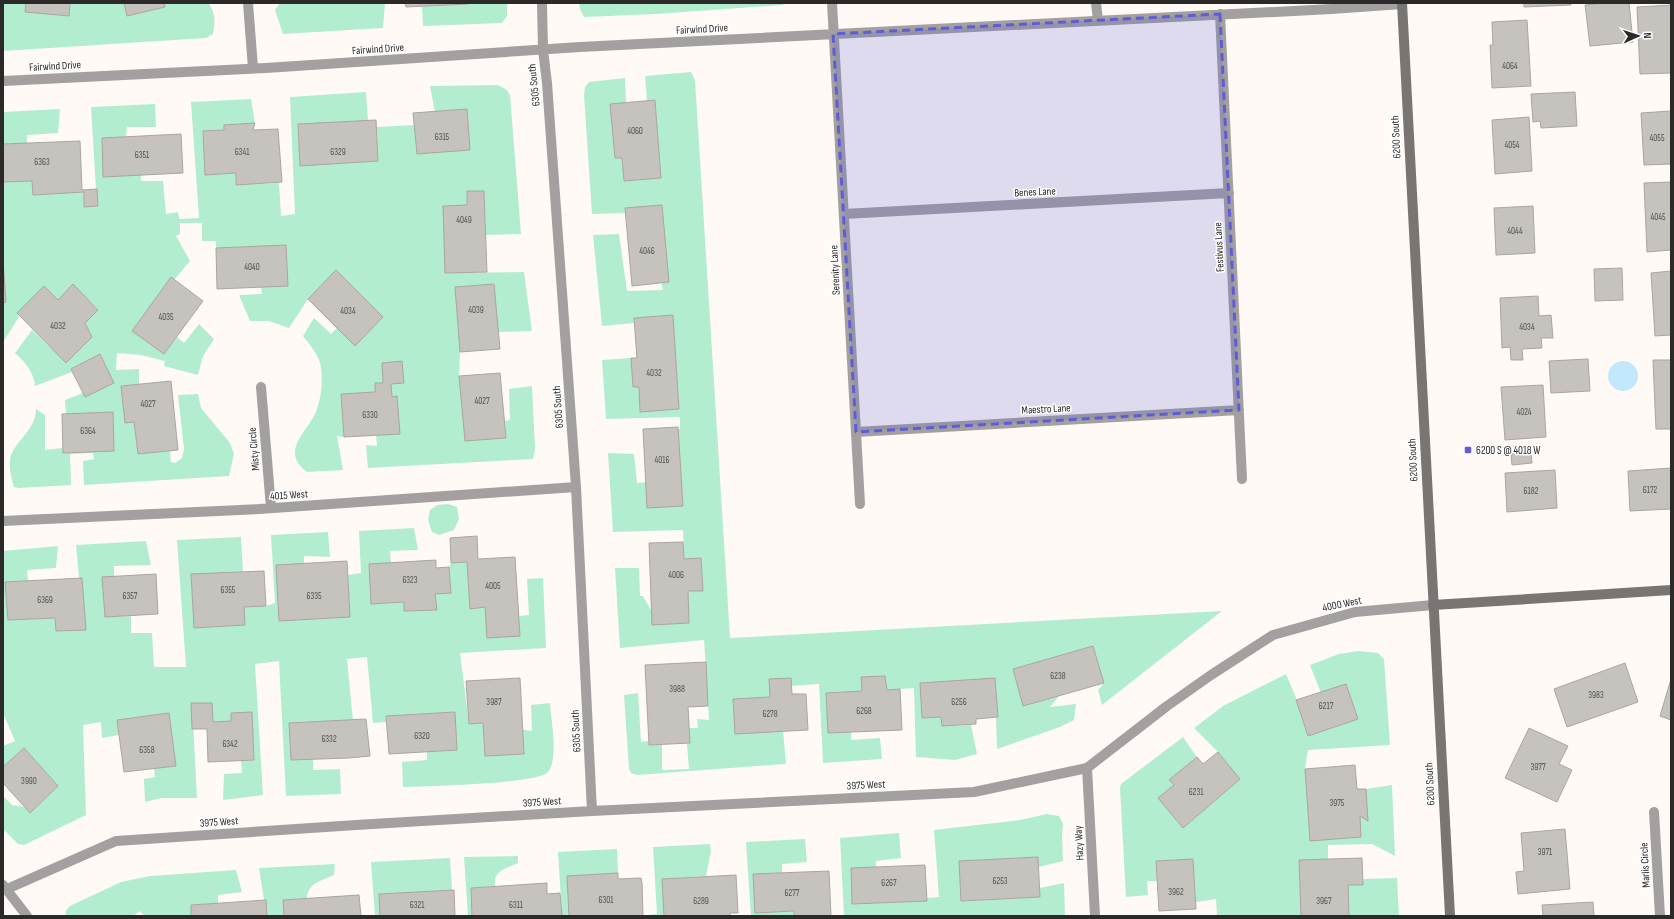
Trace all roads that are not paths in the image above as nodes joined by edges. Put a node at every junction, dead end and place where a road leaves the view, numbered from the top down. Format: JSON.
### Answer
{"nodes":[{"id":1,"x":248,"y":3,"type":"edge"},
{"id":2,"x":542,"y":3,"type":"edge"},
{"id":3,"x":832,"y":3,"type":"edge"},
{"id":4,"x":1096,"y":3,"type":"edge"},
{"id":5,"x":1402,"y":3,"type":"edge"},
{"id":6,"x":1220,"y":14,"type":"junction"},
{"id":7,"x":1098,"y":20,"type":"junction"},
{"id":8,"x":833,"y":34,"type":"junction"},
{"id":9,"x":543,"y":50,"type":"junction"},
{"id":10,"x":253,"y":68,"type":"junction"},
{"id":11,"x":3,"y":81,"type":"edge"},
{"id":12,"x":1228,"y":193,"type":"junction"},
{"id":13,"x":844,"y":214,"type":"junction"},
{"id":14,"x":261,"y":387,"type":"dead end"},
{"id":15,"x":1238,"y":410,"type":"junction"},
{"id":16,"x":856,"y":432,"type":"junction"},
{"id":17,"x":1242,"y":479,"type":"dead end"},
{"id":18,"x":576,"y":487,"type":"junction"},
{"id":19,"x":860,"y":504,"type":"dead end"},
{"id":20,"x":272,"y":508,"type":"junction"},
{"id":21,"x":3,"y":521,"type":"edge"},
{"id":22,"x":1671,"y":590,"type":"edge"},
{"id":23,"x":1433,"y":605,"type":"junction"},
{"id":24,"x":1087,"y":768,"type":"junction"},
{"id":25,"x":592,"y":811,"type":"junction"},
{"id":26,"x":1654,"y":812,"type":"dead end"},
{"id":27,"x":5,"y":887,"type":"edge"},
{"id":28,"x":27,"y":916,"type":"edge"},
{"id":29,"x":1095,"y":916,"type":"edge"},
{"id":30,"x":1450,"y":916,"type":"edge"},
{"id":31,"x":1660,"y":916,"type":"edge"}],
"edges":[{"from":1,"to":10,"type":"street"},
{"from":2,"to":9,"type":"street","name":"6305 South"},
{"from":3,"to":8,"type":"street","name":"Serenity Lane"},
{"from":4,"to":7,"type":"street"},
{"from":5,"to":6,"type":"street","name":"Fairwind Drive"},
{"from":5,"to":23,"type":"main road","name":"6200 South"},
{"from":6,"to":7,"type":"street","name":"Fairwind Drive"},
{"from":6,"to":12,"type":"street","name":"Festivus Lane"},
{"from":7,"to":8,"type":"street","name":"Fairwind Drive"},
{"from":8,"to":9,"type":"street","name":"Fairwind Drive"},
{"from":8,"to":13,"type":"street","name":"Serenity Lane"},
{"from":9,"to":10,"type":"street","name":"Fairwind Drive"},
{"from":9,"to":18,"type":"street","name":"6305 South"},
{"from":10,"to":11,"type":"street","name":"Fairwind Drive"},
{"from":12,"to":13,"type":"street","name":"Benes Lane"},
{"from":12,"to":15,"type":"street","name":"Festivus Lane"},
{"from":13,"to":16,"type":"street","name":"Serenity Lane"},
{"from":14,"to":20,"type":"street","name":"Misty Circle"},
{"from":15,"to":16,"type":"street","name":"Maestro Lane"},
{"from":15,"to":17,"type":"street","name":"Festivus Lane"},
{"from":16,"to":19,"type":"street","name":"Serenity Lane"},
{"from":18,"to":20,"type":"street","name":"4015 West"},
{"from":18,"to":25,"type":"street","name":"6305 South"},
{"from":20,"to":21,"type":"street","name":"4015 West"},
{"from":22,"to":23,"type":"main road","name":"4000 West"},
{"from":23,"to":24,"type":"street","name":"4000 West"},
{"from":23,"to":30,"type":"main road","name":"6200 South"},
{"from":24,"to":25,"type":"street","name":"3975 West"},
{"from":24,"to":29,"type":"street","name":"Hazy Way"},
{"from":25,"to":27,"type":"street","name":"3975 West"},
{"from":26,"to":31,"type":"street","name":"Marlis Circle"},
{"from":27,"to":28,"type":"street"}]}
